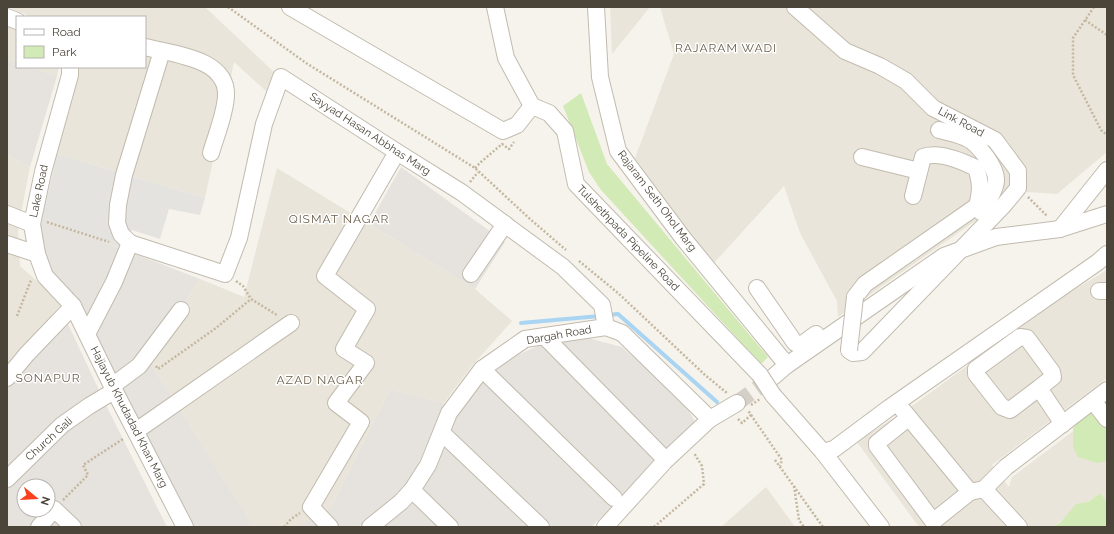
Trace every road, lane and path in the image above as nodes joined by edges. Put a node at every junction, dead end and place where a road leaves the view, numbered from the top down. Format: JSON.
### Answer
{"nodes":[{"id":1,"x":290,"y":7,"type":"edge"},
{"id":2,"x":495,"y":7,"type":"edge"},
{"id":3,"x":596,"y":7,"type":"edge"},
{"id":4,"x":795,"y":7,"type":"edge"},
{"id":5,"x":1094,"y":7,"type":"edge"},
{"id":6,"x":1085,"y":20,"type":"junction"},
{"id":7,"x":1107,"y":35,"type":"edge"},
{"id":8,"x":146,"y":47,"type":"edge"},
{"id":9,"x":162,"y":51,"type":"junction"},
{"id":10,"x":70,"y":68,"type":"edge"},
{"id":11,"x":532,"y":106,"type":"junction"},
{"id":12,"x":939,"y":130,"type":"dead end"},
{"id":13,"x":1107,"y":135,"type":"edge"},
{"id":14,"x":502,"y":144,"type":"dead end"},
{"id":15,"x":397,"y":152,"type":"junction"},
{"id":16,"x":211,"y":153,"type":"dead end"},
{"id":17,"x":862,"y":157,"type":"dead end"},
{"id":18,"x":475,"y":168,"type":"dead end"},
{"id":19,"x":1107,"y":170,"type":"edge"},
{"id":20,"x":919,"y":171,"type":"junction"},
{"id":21,"x":1018,"y":187,"type":"junction"},
{"id":22,"x":913,"y":196,"type":"dead end"},
{"id":23,"x":7,"y":214,"type":"edge"},
{"id":24,"x":1107,"y":214,"type":"edge"},
{"id":25,"x":33,"y":221,"type":"junction"},
{"id":26,"x":505,"y":224,"type":"junction"},
{"id":27,"x":984,"y":226,"type":"junction"},
{"id":28,"x":1060,"y":229,"type":"junction"},
{"id":29,"x":7,"y":244,"type":"edge"},
{"id":30,"x":128,"y":245,"type":"junction"},
{"id":31,"x":959,"y":251,"type":"junction"},
{"id":32,"x":1107,"y":254,"type":"edge"},
{"id":33,"x":38,"y":257,"type":"junction"},
{"id":34,"x":471,"y":274,"type":"dead end"},
{"id":35,"x":243,"y":286,"type":"dead end"},
{"id":36,"x":757,"y":288,"type":"dead end"},
{"id":37,"x":251,"y":299,"type":"junction"},
{"id":38,"x":73,"y":306,"type":"junction"},
{"id":39,"x":181,"y":310,"type":"dead end"},
{"id":40,"x":17,"y":316,"type":"dead end"},
{"id":41,"x":291,"y":324,"type":"joint"},
{"id":42,"x":605,"y":324,"type":"junction"},
{"id":43,"x":87,"y":334,"type":"junction"},
{"id":44,"x":788,"y":334,"type":"junction"},
{"id":45,"x":545,"y":337,"type":"junction"},
{"id":46,"x":772,"y":347,"type":"junction"},
{"id":47,"x":147,"y":356,"type":"junction"},
{"id":48,"x":787,"y":365,"type":"junction"},
{"id":49,"x":482,"y":369,"type":"junction"},
{"id":50,"x":766,"y":376,"type":"junction"},
{"id":51,"x":7,"y":378,"type":"edge"},
{"id":52,"x":1039,"y":388,"type":"junction"},
{"id":53,"x":113,"y":389,"type":"junction"},
{"id":54,"x":1107,"y":390,"type":"edge"},
{"id":55,"x":1092,"y":401,"type":"junction"},
{"id":56,"x":737,"y":403,"type":"tunnel mouth"},
{"id":57,"x":896,"y":404,"type":"junction"},
{"id":58,"x":751,"y":415,"type":"dead end"},
{"id":59,"x":710,"y":419,"type":"junction"},
{"id":60,"x":1107,"y":419,"type":"edge"},
{"id":61,"x":902,"y":423,"type":"dead end"},
{"id":62,"x":1063,"y":424,"type":"junction"},
{"id":63,"x":136,"y":431,"type":"junction"},
{"id":64,"x":442,"y":433,"type":"junction"},
{"id":65,"x":687,"y":441,"type":"junction"},
{"id":66,"x":823,"y":452,"type":"junction"},
{"id":67,"x":660,"y":454,"type":"dead end"},
{"id":68,"x":775,"y":460,"type":"dead end"},
{"id":69,"x":780,"y":466,"type":"junction"},
{"id":70,"x":7,"y":479,"type":"edge"},
{"id":71,"x":794,"y":486,"type":"junction"},
{"id":72,"x":412,"y":490,"type":"junction"},
{"id":73,"x":977,"y":491,"type":"junction"},
{"id":74,"x":614,"y":498,"type":"dead end"},
{"id":75,"x":56,"y":507,"type":"edge"},
{"id":76,"x":311,"y":507,"type":"junction"},
{"id":77,"x":56,"y":511,"type":"edge"},
{"id":78,"x":46,"y":518,"type":"edge"},
{"id":79,"x":39,"y":527,"type":"edge"},
{"id":80,"x":73,"y":527,"type":"edge"},
{"id":81,"x":185,"y":527,"type":"edge"},
{"id":82,"x":284,"y":527,"type":"edge"},
{"id":83,"x":330,"y":527,"type":"edge"},
{"id":84,"x":370,"y":527,"type":"edge"},
{"id":85,"x":450,"y":527,"type":"edge"},
{"id":86,"x":542,"y":527,"type":"edge"},
{"id":87,"x":605,"y":527,"type":"edge"},
{"id":88,"x":654,"y":527,"type":"edge"},
{"id":89,"x":804,"y":527,"type":"edge"},
{"id":90,"x":823,"y":527,"type":"edge"},
{"id":91,"x":881,"y":527,"type":"edge"},
{"id":92,"x":1019,"y":527,"type":"edge"}],
"edges":[{"from":1,"to":11,"type":"street"},
{"from":2,"to":11,"type":"street"},
{"from":3,"to":46,"type":"street","name":"Rajaram Seth Ohol Marg"},
{"from":4,"to":21,"type":"street","name":"Link Road"},
{"from":5,"to":6,"type":"path"},
{"from":6,"to":7,"type":"path"},
{"from":6,"to":13,"type":"path"},
{"from":8,"to":9,"type":"street"},
{"from":9,"to":16,"type":"street"},
{"from":9,"to":30,"type":"street"},
{"from":10,"to":25,"type":"street","name":"Lake Road"},
{"from":11,"to":50,"type":"street","name":"Tulshethpada Pipeline Road"},
{"from":12,"to":27,"type":"street"},
{"from":14,"to":18,"type":"path"},
{"from":15,"to":26,"type":"street","name":"Sayyad Hasan Abbhas Marg"},
{"from":15,"to":30,"type":"street","name":"Sayyad Hasan Abbhas Marg"},
{"from":15,"to":76,"type":"street"},
{"from":17,"to":20,"type":"street"},
{"from":19,"to":28,"type":"street"},
{"from":20,"to":22,"type":"street"},
{"from":20,"to":31,"type":"street","bridge":true},
{"from":21,"to":27,"type":"street"},
{"from":21,"to":28,"type":"path"},
{"from":23,"to":25,"type":"street"},
{"from":24,"to":28,"type":"street"},
{"from":25,"to":30,"type":"path"},
{"from":25,"to":33,"type":"street","name":"Lake Road"},
{"from":26,"to":34,"type":"street"},
{"from":26,"to":42,"type":"street","name":"Sayyad Hasan Abbhas Marg"},
{"from":27,"to":31,"type":"street"},
{"from":28,"to":31,"type":"street"},
{"from":29,"to":33,"type":"street"},
{"from":30,"to":43,"type":"street"},
{"from":31,"to":44,"type":"street"},
{"from":31,"to":48,"type":"street"},
{"from":32,"to":57,"type":"street"},
{"from":33,"to":38,"type":"street","name":"Lake Road"},
{"from":33,"to":40,"type":"path"},
{"from":35,"to":37,"type":"path"},
{"from":36,"to":44,"type":"street"},
{"from":37,"to":41,"type":"path"},
{"from":37,"to":47,"type":"path"},
{"from":38,"to":43,"type":"street","name":"Hajiayub Khudadad Khan Marg"},
{"from":38,"to":51,"type":"street"},
{"from":39,"to":47,"type":"street","name":"Church Gali"},
{"from":41,"to":63,"type":"street"},
{"from":42,"to":45,"type":"street","name":"Dargah Road"},
{"from":42,"to":59,"type":"street","name":"Dargah Road"},
{"from":43,"to":53,"type":"street","name":"Hajiayub Khudadad Khan Marg"},
{"from":44,"to":46,"type":"street"},
{"from":45,"to":49,"type":"street","name":"Dargah Road"},
{"from":45,"to":67,"type":"street"},
{"from":46,"to":48,"type":"street","name":"Rajaram Seth Ohol Marg"},
{"from":47,"to":53,"type":"street","name":"Church Gali"},
{"from":48,"to":50,"type":"street"},
{"from":49,"to":64,"type":"street","name":"Dargah Road"},
{"from":49,"to":74,"type":"street"},
{"from":50,"to":66,"type":"street","name":"Tulshethpada Pipeline Road","bridge":true},
{"from":52,"to":52,"type":"street"},
{"from":52,"to":62,"type":"street"},
{"from":53,"to":63,"type":"street","name":"Hajiayub Khudadad Khan Marg"},
{"from":53,"to":70,"type":"street","name":"Church Gali"},
{"from":54,"to":55,"type":"street"},
{"from":55,"to":60,"type":"street"},
{"from":55,"to":62,"type":"street"},
{"from":56,"to":59,"type":"street"},
{"from":57,"to":66,"type":"street"},
{"from":57,"to":73,"type":"street"},
{"from":58,"to":69,"type":"path"},
{"from":59,"to":65,"type":"street"},
{"from":61,"to":73,"type":"street"},
{"from":62,"to":73,"type":"street"},
{"from":63,"to":75,"type":"path"},
{"from":63,"to":81,"type":"street","name":"Hajiayub Khudadad Khan Marg"},
{"from":64,"to":72,"type":"street","name":"Dargah Road"},
{"from":64,"to":86,"type":"street"},
{"from":65,"to":87,"type":"street"},
{"from":65,"to":88,"type":"path"},
{"from":66,"to":91,"type":"street","name":"Tulshethpada Pipeline Road"},
{"from":68,"to":69,"type":"path"},
{"from":69,"to":71,"type":"path"},
{"from":71,"to":89,"type":"path"},
{"from":71,"to":90,"type":"path"},
{"from":72,"to":84,"type":"street","name":"Dargah Road"},
{"from":72,"to":85,"type":"street"},
{"from":73,"to":92,"type":"street"},
{"from":76,"to":82,"type":"path"},
{"from":76,"to":83,"type":"street"},
{"from":77,"to":80,"type":"street"},
{"from":78,"to":79,"type":"street"}]}
